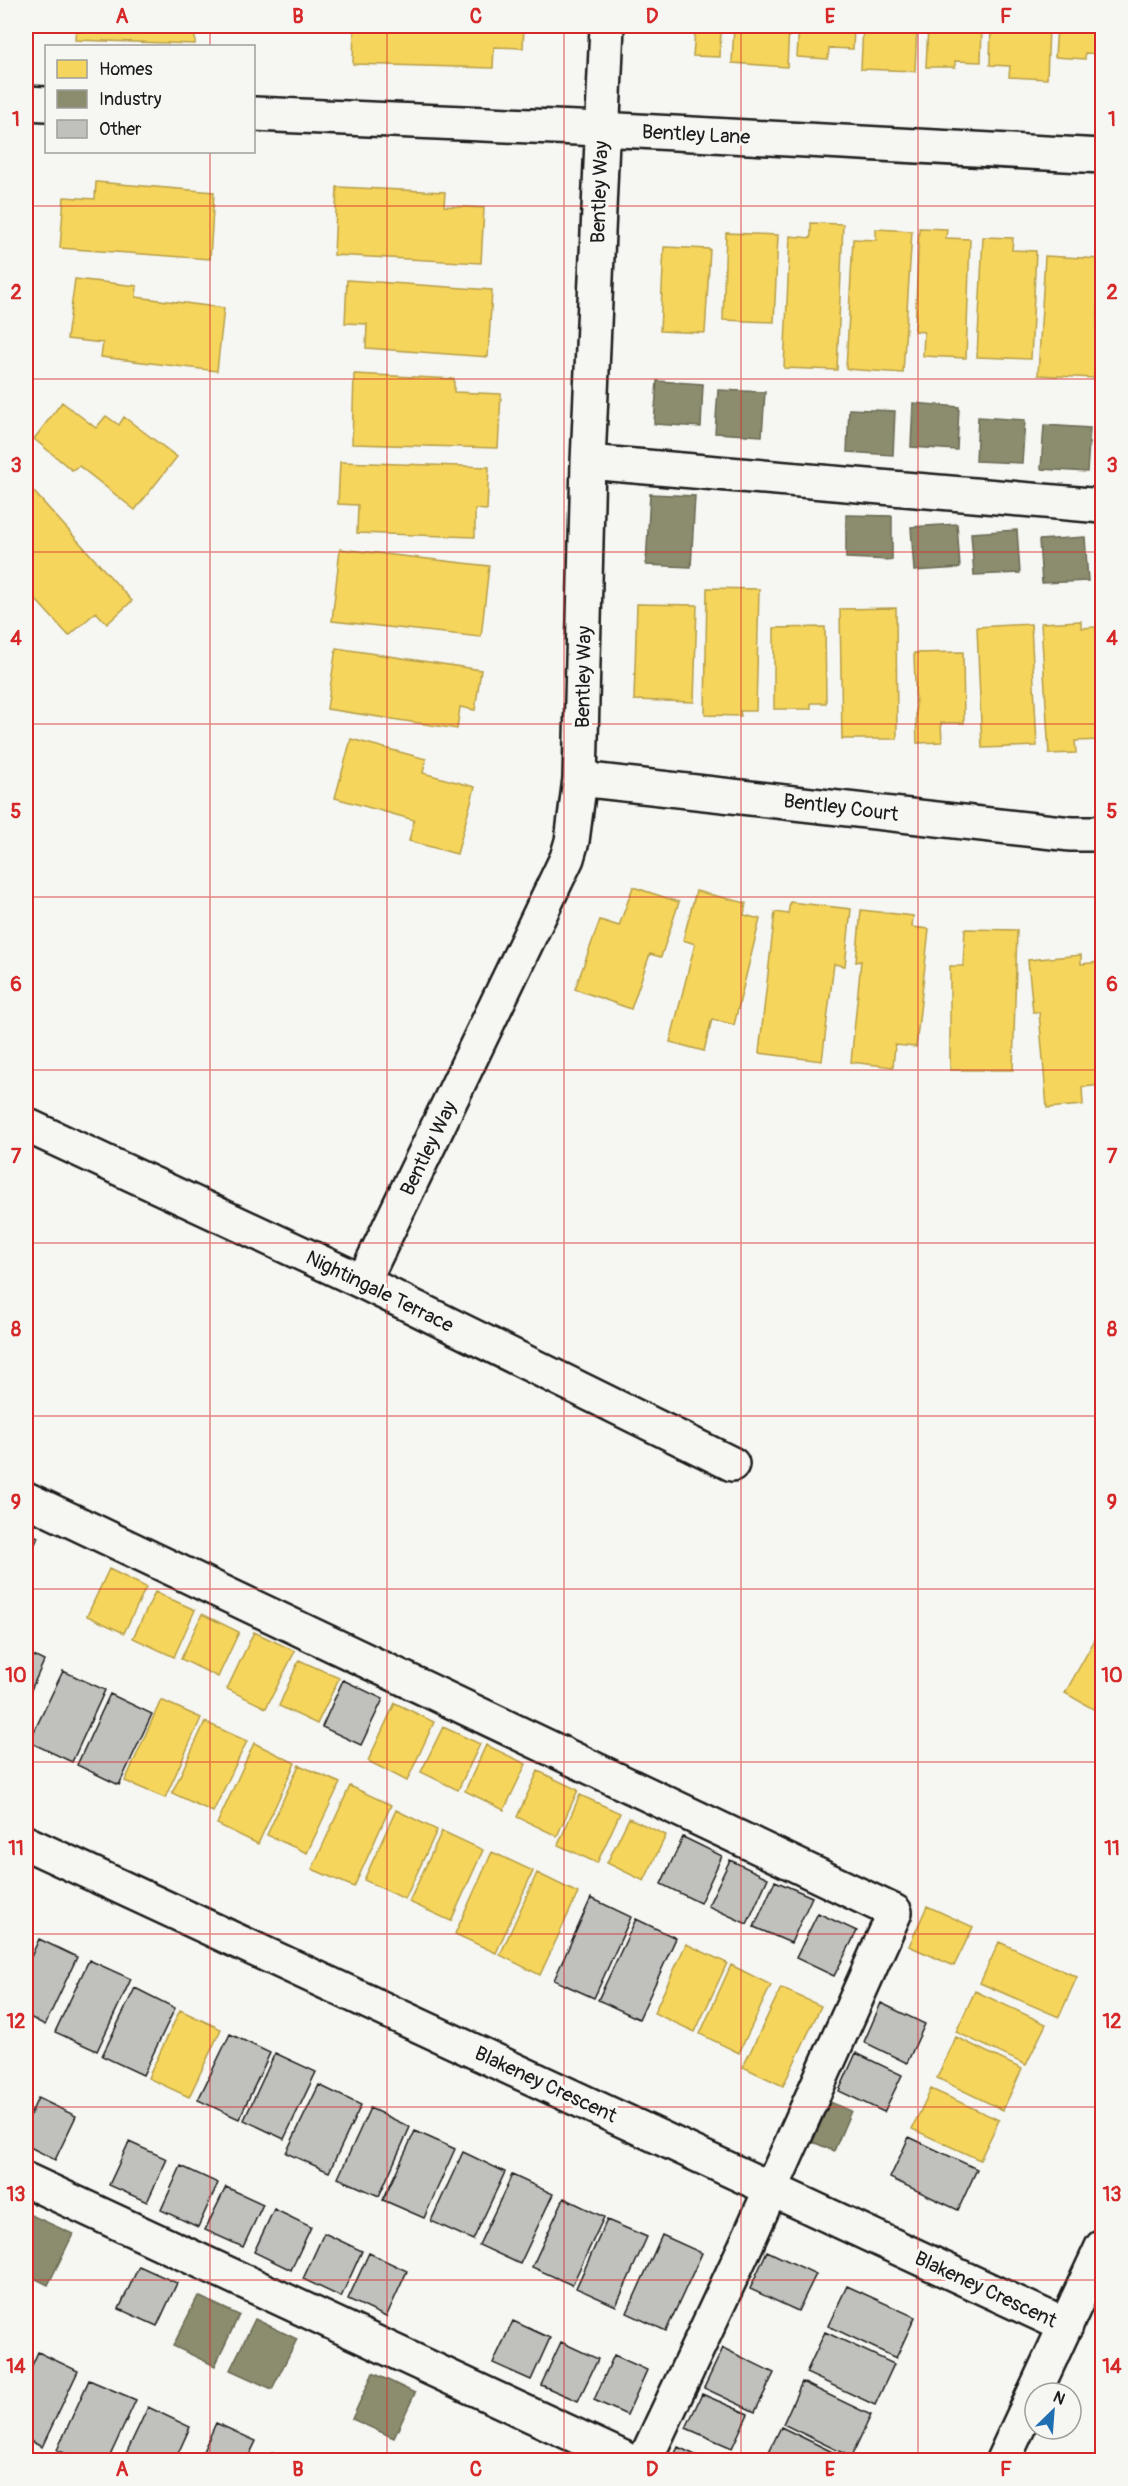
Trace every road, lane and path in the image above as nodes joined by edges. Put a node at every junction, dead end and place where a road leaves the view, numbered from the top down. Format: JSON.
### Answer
{"nodes":[{"id":1,"x":607,"y":26,"type":"edge"},
{"id":2,"x":26,"y":103,"type":"edge"},
{"id":3,"x":45,"y":104,"type":"edge"},
{"id":4,"x":255,"y":114,"type":"edge"},
{"id":5,"x":601,"y":129,"type":"junction"},
{"id":6,"x":1102,"y":156,"type":"edge"},
{"id":7,"x":588,"y":462,"type":"junction"},
{"id":8,"x":1102,"y":506,"type":"edge"},
{"id":9,"x":580,"y":779,"type":"junction"},
{"id":10,"x":1102,"y":831,"type":"edge"},
{"id":11,"x":26,"y":1125,"type":"edge"},
{"id":12,"x":363,"y":1282,"type":"junction"},
{"id":13,"x":732,"y":1464,"type":"dead end"},
{"id":14,"x":26,"y":1499,"type":"edge"},
{"id":15,"x":26,"y":1843,"type":"edge"},
{"id":16,"x":26,"y":2180,"type":"edge"},
{"id":17,"x":770,"y":2188,"type":"junction"},
{"id":18,"x":1100,"y":2259,"type":"edge"},
{"id":19,"x":1066,"y":2326,"type":"junction"},
{"id":20,"x":628,"y":2460,"type":"edge"},
{"id":21,"x":645,"y":2460,"type":"edge"},
{"id":22,"x":1003,"y":2460,"type":"edge"}],
"edges":[{"from":1,"to":5,"type":"street","name":"Bentley Way"},
{"from":2,"to":3,"type":"street"},
{"from":4,"to":5,"type":"street","name":"Bentley Lane"},
{"from":5,"to":6,"type":"street","name":"Bentley Lane"},
{"from":5,"to":7,"type":"street","name":"Bentley Way"},
{"from":7,"to":8,"type":"street"},
{"from":7,"to":9,"type":"street","name":"Bentley Way"},
{"from":9,"to":10,"type":"street","name":"Bentley Court"},
{"from":9,"to":12,"type":"street","name":"Bentley Way"},
{"from":11,"to":12,"type":"street","name":"Nightingale Terrace"},
{"from":12,"to":13,"type":"street","name":"Nightingale Terrace"},
{"from":14,"to":17,"type":"street"},
{"from":15,"to":17,"type":"street","name":"Blakeney Crescent"},
{"from":16,"to":20,"type":"street"},
{"from":17,"to":19,"type":"street","name":"Blakeney Crescent"},
{"from":17,"to":21,"type":"street"},
{"from":18,"to":19,"type":"street"},
{"from":19,"to":22,"type":"street"}]}
